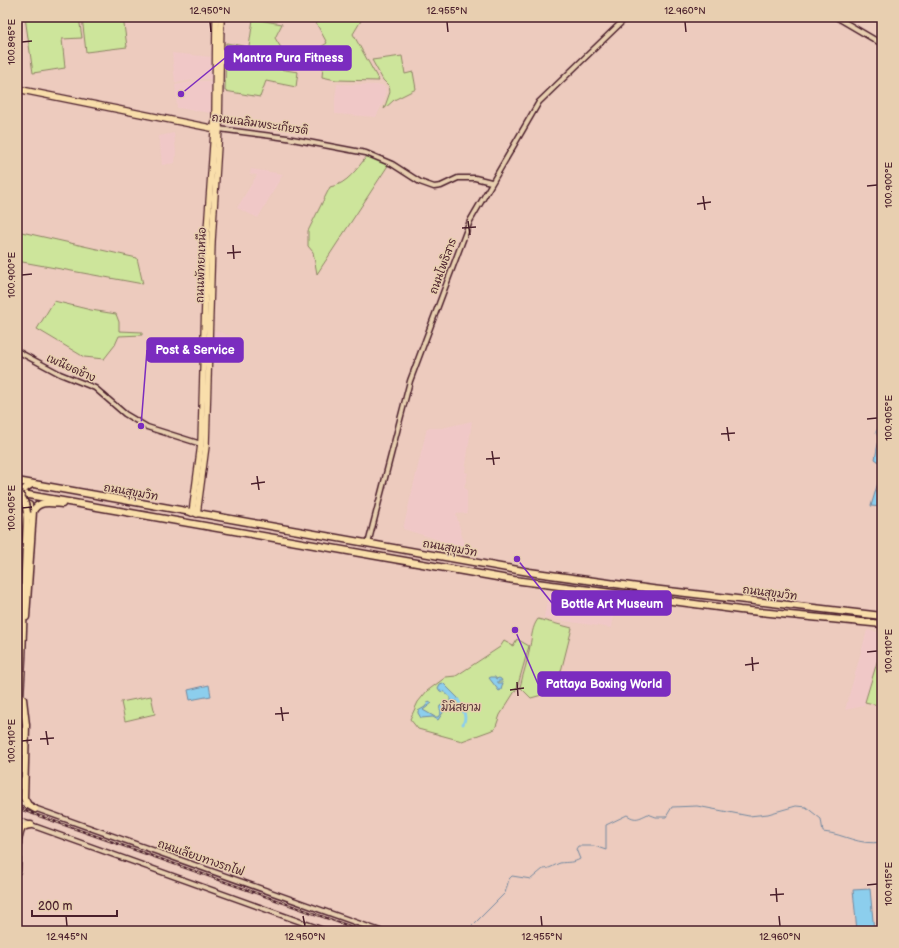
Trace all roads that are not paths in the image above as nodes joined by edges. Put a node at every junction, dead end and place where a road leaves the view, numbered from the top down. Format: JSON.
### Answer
{"nodes":[{"id":1,"x":216,"y":17,"type":"edge"},
{"id":2,"x":221,"y":17,"type":"edge"},
{"id":3,"x":626,"y":17,"type":"edge"},
{"id":4,"x":836,"y":17,"type":"edge"},
{"id":5,"x":882,"y":44,"type":"edge"},
{"id":6,"x":17,"y":89,"type":"edge"},
{"id":7,"x":216,"y":128,"type":"junction"},
{"id":8,"x":491,"y":182,"type":"junction"},
{"id":9,"x":17,"y":351,"type":"edge"},
{"id":10,"x":201,"y":444,"type":"junction"},
{"id":11,"x":17,"y":481,"type":"edge"},
{"id":12,"x":32,"y":484,"type":"junction"},
{"id":13,"x":18,"y":492,"type":"edge"},
{"id":14,"x":120,"y":500,"type":"junction"},
{"id":15,"x":80,"y":504,"type":"junction"},
{"id":16,"x":119,"y":510,"type":"junction"},
{"id":17,"x":194,"y":513,"type":"junction"},
{"id":18,"x":17,"y":522,"type":"edge"},
{"id":19,"x":193,"y":523,"type":"junction"},
{"id":20,"x":267,"y":526,"type":"junction"},
{"id":21,"x":31,"y":532,"type":"junction"},
{"id":22,"x":265,"y":536,"type":"junction"},
{"id":23,"x":17,"y":540,"type":"edge"},
{"id":24,"x":368,"y":544,"type":"junction"},
{"id":25,"x":587,"y":580,"type":"junction"},
{"id":26,"x":601,"y":582,"type":"junction"},
{"id":27,"x":586,"y":591,"type":"junction"},
{"id":28,"x":600,"y":592,"type":"junction"},
{"id":29,"x":862,"y":613,"type":"junction"},
{"id":30,"x":882,"y":616,"type":"edge"},
{"id":31,"x":860,"y":622,"type":"junction"},
{"id":32,"x":882,"y":624,"type":"edge"},
{"id":33,"x":22,"y":658,"type":"junction"},
{"id":34,"x":21,"y":682,"type":"junction"},
{"id":35,"x":17,"y":757,"type":"edge"},
{"id":36,"x":24,"y":775,"type":"junction"},
{"id":37,"x":17,"y":787,"type":"edge"},
{"id":38,"x":17,"y":802,"type":"edge"},
{"id":39,"x":35,"y":808,"type":"junction"},
{"id":40,"x":17,"y":820,"type":"edge"},
{"id":41,"x":31,"y":825,"type":"junction"},
{"id":42,"x":17,"y":832,"type":"edge"},
{"id":43,"x":18,"y":841,"type":"junction"},
{"id":44,"x":17,"y":871,"type":"edge"},
{"id":45,"x":326,"y":931,"type":"edge"},
{"id":46,"x":380,"y":931,"type":"edge"}],
"edges":[{"from":1,"to":7,"type":"main road","name":"ถนนพัทยาเหนือ"},
{"from":2,"to":7,"type":"main road","name":"ถนนพัทยาเหนือ"},
{"from":3,"to":8,"type":"street","name":"ถนนโพธิสาร"},
{"from":4,"to":5,"type":"street"},
{"from":6,"to":7,"type":"main road","name":"ถนนเฉลิมพระเกียรติ"},
{"from":7,"to":8,"type":"street","name":"ถนนเฉลิมพระเกียรติ"},
{"from":7,"to":10,"type":"main road","name":"ถนนพัทยาเหนือ"},
{"from":7,"to":17,"type":"main road","name":"ถนนพัทยาเหนือ"},
{"from":8,"to":24,"type":"street","name":"ถนนโพธิสาร"},
{"from":9,"to":10,"type":"street","name":"เพนียดช้าง"},
{"from":10,"to":17,"type":"main road","name":"ถนนพัทยาเหนือ"},
{"from":11,"to":12,"type":"highway","name":"ถนนสุขุมวิท"},
{"from":12,"to":13,"type":"highway"},
{"from":12,"to":14,"type":"highway","name":"ถนนสุขุมวิท"},
{"from":13,"to":15,"type":"highway","name":"ถนนสุขุมวิท"},
{"from":13,"to":18,"type":"highway"},
{"from":13,"to":33,"type":"highway","bridge":true},
{"from":14,"to":16,"type":"highway"},
{"from":14,"to":17,"type":"highway","name":"ถนนสุขุมวิท"},
{"from":15,"to":16,"type":"highway","name":"ถนนสุขุมวิท"},
{"from":15,"to":21,"type":"highway"},
{"from":16,"to":19,"type":"highway","name":"ถนนสุขุมวิท"},
{"from":17,"to":19,"type":"highway"},
{"from":17,"to":20,"type":"highway","name":"ถนนสุขุมวิท"},
{"from":19,"to":22,"type":"highway","name":"ถนนสุขุมวิท"},
{"from":20,"to":22,"type":"highway"},
{"from":20,"to":24,"type":"highway","name":"ถนนสุขุมวิท"},
{"from":21,"to":23,"type":"highway"},
{"from":21,"to":33,"type":"highway"},
{"from":22,"to":27,"type":"highway","name":"ถนนสุขุมวิท"},
{"from":24,"to":25,"type":"highway","name":"ถนนสุขุมวิท"},
{"from":25,"to":26,"type":"highway","name":"ถนนสุขุมวิท"},
{"from":25,"to":27,"type":"highway"},
{"from":26,"to":28,"type":"highway"},
{"from":26,"to":29,"type":"highway","name":"ถนนสุขุมวิท"},
{"from":27,"to":28,"type":"highway","name":"ถนนสุขุมวิท"},
{"from":28,"to":31,"type":"highway","name":"ถนนสุขุมวิท"},
{"from":29,"to":30,"type":"highway","name":"ถนนสุขุมวิท"},
{"from":29,"to":31,"type":"highway"},
{"from":31,"to":32,"type":"highway","name":"ถนนสุขุมวิท"},
{"from":33,"to":34,"type":"highway"},
{"from":34,"to":35,"type":"highway"},
{"from":34,"to":36,"type":"highway"},
{"from":36,"to":37,"type":"highway"},
{"from":36,"to":39,"type":"highway"},
{"from":38,"to":39,"type":"street","name":"ถนนเลียบทางรถไฟ"},
{"from":39,"to":46,"type":"street","name":"ถนนเลียบทางรถไฟ"},
{"from":40,"to":41,"type":"street"},
{"from":41,"to":43,"type":"highway"},
{"from":41,"to":45,"type":"street"},
{"from":42,"to":43,"type":"highway"},
{"from":43,"to":44,"type":"highway"}]}
